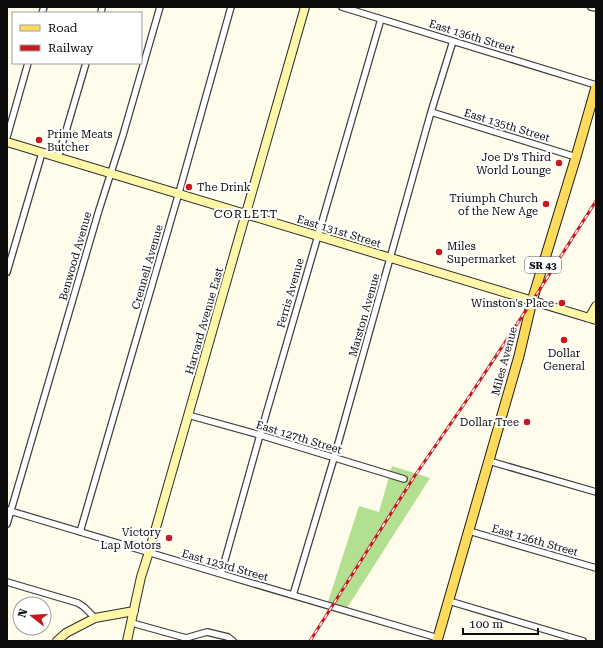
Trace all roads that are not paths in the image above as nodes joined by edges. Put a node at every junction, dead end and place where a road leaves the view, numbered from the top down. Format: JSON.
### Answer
{"nodes":[{"id":1,"x":160,"y":7,"type":"edge"},
{"id":2,"x":231,"y":7,"type":"edge"},
{"id":3,"x":305,"y":7,"type":"edge"},
{"id":4,"x":342,"y":7,"type":"edge"},
{"id":5,"x":591,"y":7,"type":"edge"},
{"id":6,"x":596,"y":8,"type":"edge"},
{"id":7,"x":381,"y":19,"type":"junction"},
{"id":8,"x":453,"y":41,"type":"junction"},
{"id":9,"x":28,"y":64,"type":"edge"},
{"id":10,"x":86,"y":64,"type":"edge"},
{"id":11,"x":596,"y":86,"type":"edge"},
{"id":12,"x":432,"y":112,"type":"junction"},
{"id":13,"x":7,"y":137,"type":"edge"},
{"id":14,"x":7,"y":142,"type":"edge"},
{"id":15,"x":42,"y":153,"type":"junction"},
{"id":16,"x":576,"y":157,"type":"junction"},
{"id":17,"x":58,"y":158,"type":"junction"},
{"id":18,"x":110,"y":173,"type":"junction"},
{"id":19,"x":178,"y":194,"type":"junction"},
{"id":20,"x":246,"y":215,"type":"junction"},
{"id":21,"x":318,"y":236,"type":"junction"},
{"id":22,"x":390,"y":258,"type":"junction"},
{"id":23,"x":7,"y":272,"type":"edge"},
{"id":24,"x":532,"y":301,"type":"junction"},
{"id":25,"x":596,"y":306,"type":"edge"},
{"id":26,"x":592,"y":319,"type":"edge"},
{"id":27,"x":188,"y":415,"type":"junction"},
{"id":28,"x":260,"y":435,"type":"junction"},
{"id":29,"x":334,"y":458,"type":"junction"},
{"id":30,"x":489,"y":461,"type":"junction"},
{"id":31,"x":404,"y":479,"type":"dead end"},
{"id":32,"x":596,"y":491,"type":"edge"},
{"id":33,"x":9,"y":510,"type":"edge"},
{"id":34,"x":7,"y":524,"type":"edge"},
{"id":35,"x":469,"y":531,"type":"junction"},
{"id":36,"x":80,"y":532,"type":"junction"},
{"id":37,"x":150,"y":552,"type":"junction"},
{"id":38,"x":596,"y":568,"type":"edge"},
{"id":39,"x":221,"y":574,"type":"junction"},
{"id":40,"x":7,"y":582,"type":"edge"},
{"id":41,"x":293,"y":595,"type":"junction"},
{"id":42,"x":449,"y":601,"type":"junction"},
{"id":43,"x":134,"y":611,"type":"junction"},
{"id":44,"x":95,"y":618,"type":"junction"},
{"id":45,"x":132,"y":623,"type":"junction"},
{"id":46,"x":438,"y":639,"type":"edge"},
{"id":47,"x":58,"y":641,"type":"edge"},
{"id":48,"x":127,"y":641,"type":"edge"},
{"id":49,"x":233,"y":641,"type":"edge"},
{"id":50,"x":584,"y":641,"type":"edge"}],
"edges":[{"from":1,"to":18,"type":"street","name":"Benwood Avenue"},
{"from":2,"to":19,"type":"street","name":"Crennell Avenue"},
{"from":3,"to":20,"type":"street","name":"Harvard Avenue East"},
{"from":4,"to":7,"type":"street","name":"East 136th Street"},
{"from":5,"to":6,"type":"street"},
{"from":7,"to":8,"type":"street","name":"East 136th Street"},
{"from":7,"to":21,"type":"street","name":"Ferris Avenue"},
{"from":8,"to":11,"type":"street","name":"East 136th Street"},
{"from":8,"to":12,"type":"street","name":"Marston Avenue"},
{"from":9,"to":13,"type":"street"},
{"from":10,"to":17,"type":"street"},
{"from":11,"to":16,"type":"main road","name":"Miles Avenue","number":"SR 43"},
{"from":12,"to":16,"type":"street","name":"East 135th Street"},
{"from":12,"to":22,"type":"street","name":"Marston Avenue"},
{"from":14,"to":15,"type":"street","name":"East 131st Street"},
{"from":15,"to":17,"type":"street","name":"East 131st Street"},
{"from":15,"to":23,"type":"street"},
{"from":16,"to":24,"type":"main road","name":"Miles Avenue","number":"SR 43"},
{"from":17,"to":18,"type":"street","name":"East 131st Street"},
{"from":18,"to":19,"type":"street","name":"East 131st Street"},
{"from":18,"to":33,"type":"street","name":"Benwood Avenue"},
{"from":19,"to":20,"type":"street","name":"East 131st Street"},
{"from":19,"to":36,"type":"street","name":"Crennell Avenue"},
{"from":20,"to":21,"type":"street","name":"East 131st Street"},
{"from":20,"to":27,"type":"street","name":"Harvard Avenue East"},
{"from":21,"to":22,"type":"street","name":"East 131st Street"},
{"from":21,"to":28,"type":"street","name":"Ferris Avenue"},
{"from":22,"to":24,"type":"street","name":"East 131st Street"},
{"from":22,"to":29,"type":"street","name":"Marston Avenue"},
{"from":24,"to":26,"type":"street","name":"East 131st Street"},
{"from":24,"to":30,"type":"main road","name":"Miles Avenue","number":"SR 43"},
{"from":25,"to":26,"type":"street"},
{"from":27,"to":28,"type":"street","name":"East 127th Street"},
{"from":27,"to":37,"type":"street","name":"Harvard Avenue East"},
{"from":28,"to":29,"type":"street","name":"East 127th Street"},
{"from":28,"to":39,"type":"street","name":"Ferris Avenue"},
{"from":29,"to":31,"type":"street","name":"East 127th Street"},
{"from":29,"to":41,"type":"street","name":"Marston Avenue"},
{"from":30,"to":32,"type":"street"},
{"from":30,"to":35,"type":"main road","name":"Miles Avenue","number":"SR 43"},
{"from":33,"to":34,"type":"street","name":"Benwood Avenue"},
{"from":33,"to":36,"type":"street","name":"East 123rd Street"},
{"from":35,"to":38,"type":"street","name":"East 126th Street"},
{"from":35,"to":42,"type":"main road","name":"Miles Avenue","number":"SR 43"},
{"from":36,"to":37,"type":"street","name":"East 123rd Street"},
{"from":37,"to":39,"type":"street","name":"East 123rd Street"},
{"from":37,"to":43,"type":"street","name":"Harvard Avenue East"},
{"from":39,"to":41,"type":"street","name":"East 123rd Street"},
{"from":40,"to":44,"type":"street"},
{"from":41,"to":46,"type":"street","name":"East 123rd Street"},
{"from":42,"to":46,"type":"main road","name":"Miles Avenue","number":"SR 43"},
{"from":42,"to":50,"type":"street"},
{"from":43,"to":44,"type":"street"},
{"from":43,"to":45,"type":"street","name":"Harvard Avenue East"},
{"from":44,"to":47,"type":"street"},
{"from":45,"to":48,"type":"street","name":"Harvard Avenue East"},
{"from":45,"to":49,"type":"street"}]}
